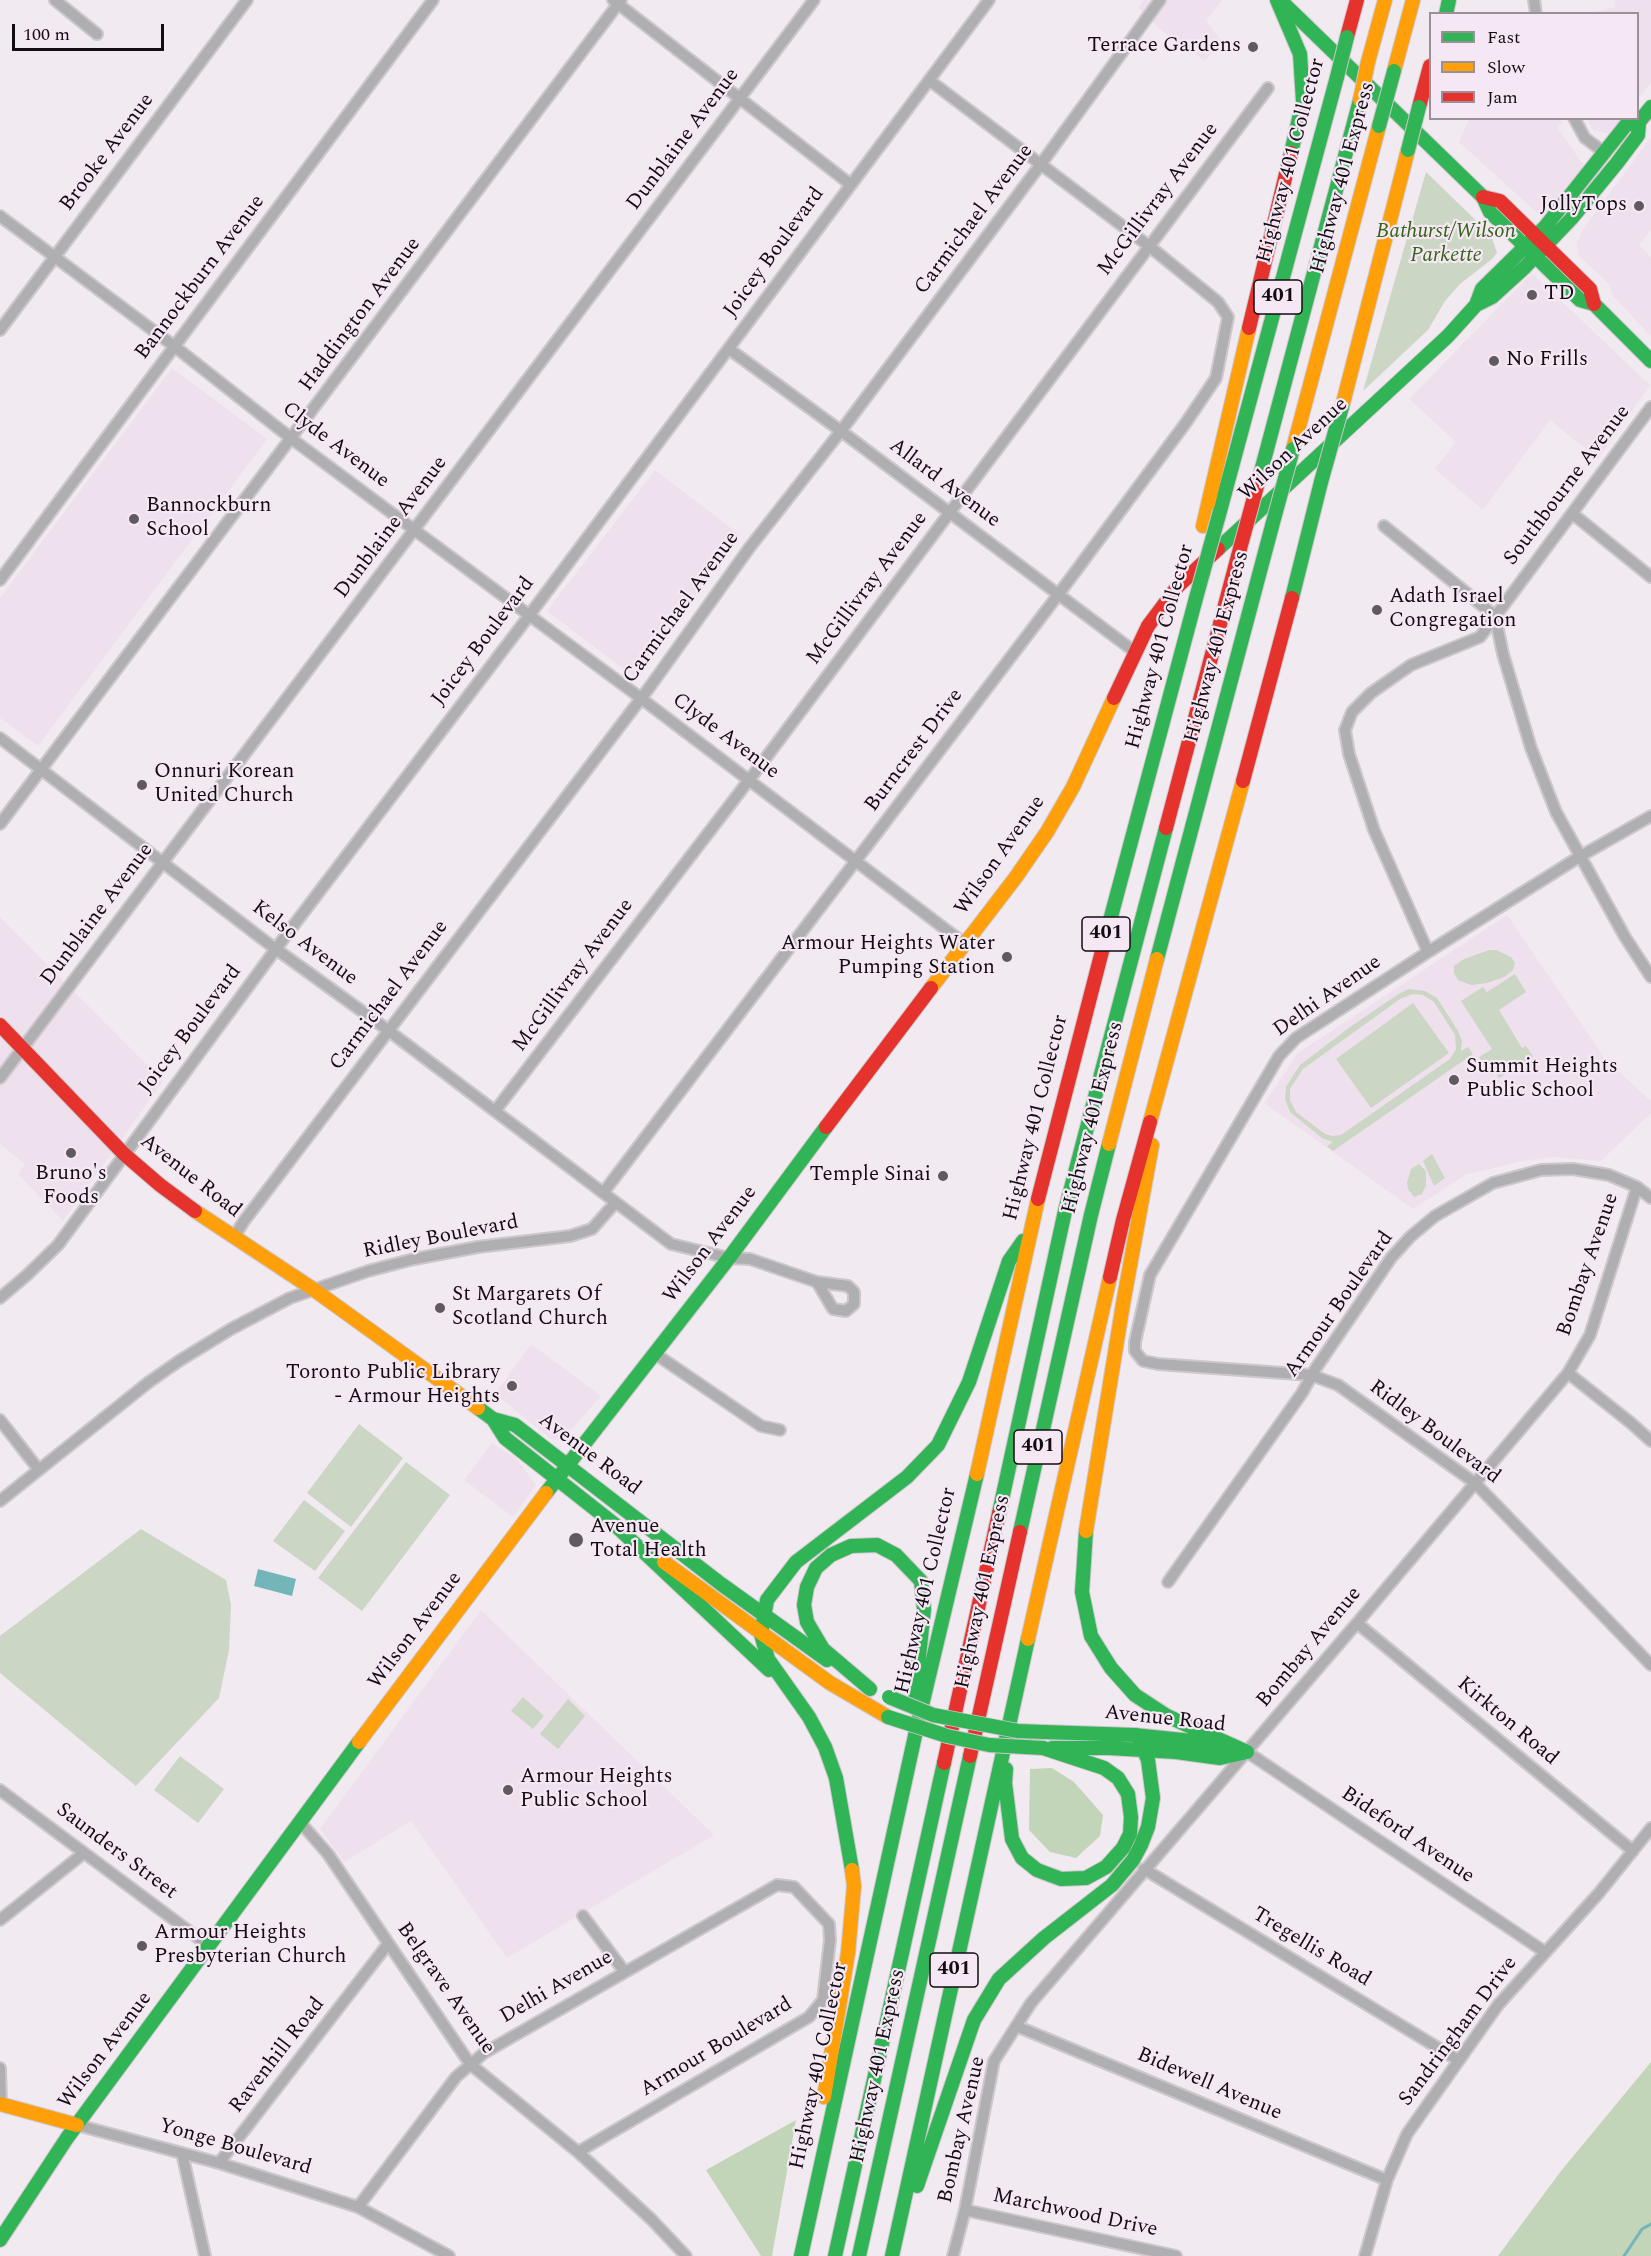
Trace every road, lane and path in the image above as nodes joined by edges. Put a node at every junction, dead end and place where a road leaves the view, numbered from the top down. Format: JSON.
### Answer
{"nodes":[{"id":1,"x":55,"y":0,"type":"edge"},
{"id":2,"x":247,"y":0,"type":"edge"},
{"id":3,"x":433,"y":0,"type":"edge"},
{"id":4,"x":814,"y":0,"type":"edge"},
{"id":5,"x":989,"y":0,"type":"edge"},
{"id":6,"x":1160,"y":0,"type":"edge"},
{"id":7,"x":1278,"y":0,"type":"edge"},
{"id":8,"x":1357,"y":0,"type":"edge"},
{"id":9,"x":1385,"y":0,"type":"edge"},
{"id":10,"x":1413,"y":0,"type":"edge"},
{"id":11,"x":617,"y":1,"type":"edge"},
{"id":12,"x":97,"y":34,"type":"dead end"},
{"id":13,"x":1429,"y":73,"type":"edge"},
{"id":14,"x":929,"y":80,"type":"junction"},
{"id":15,"x":1268,"y":88,"type":"dead end"},
{"id":16,"x":740,"y":98,"type":"junction"},
{"id":17,"x":1651,"y":107,"type":"edge"},
{"id":18,"x":1575,"y":120,"type":"edge"},
{"id":19,"x":1639,"y":122,"type":"junction"},
{"id":20,"x":1605,"y":153,"type":"junction"},
{"id":21,"x":1041,"y":164,"type":"junction"},
{"id":22,"x":850,"y":184,"type":"junction"},
{"id":23,"x":1483,"y":197,"type":"junction"},
{"id":24,"x":0,"y":216,"type":"edge"},
{"id":25,"x":1541,"y":241,"type":"junction"},
{"id":26,"x":1149,"y":246,"type":"junction"},
{"id":27,"x":1530,"y":251,"type":"junction"},
{"id":28,"x":54,"y":257,"type":"junction"},
{"id":29,"x":1594,"y":304,"type":"junction"},
{"id":30,"x":0,"y":330,"type":"edge"},
{"id":31,"x":174,"y":346,"type":"junction"},
{"id":32,"x":729,"y":349,"type":"junction"},
{"id":33,"x":1651,"y":362,"type":"edge"},
{"id":34,"x":1651,"y":407,"type":"edge"},
{"id":35,"x":842,"y":430,"type":"junction"},
{"id":36,"x":292,"y":439,"type":"junction"},
{"id":37,"x":950,"y":513,"type":"junction"},
{"id":38,"x":1573,"y":514,"type":"junction"},
{"id":39,"x":1383,"y":526,"type":"dead end"},
{"id":40,"x":415,"y":530,"type":"junction"},
{"id":41,"x":1651,"y":577,"type":"edge"},
{"id":42,"x":0,"y":580,"type":"edge"},
{"id":43,"x":1058,"y":595,"type":"junction"},
{"id":44,"x":1192,"y":603,"type":"junction"},
{"id":45,"x":530,"y":615,"type":"junction"},
{"id":46,"x":1495,"y":616,"type":"junction"},
{"id":47,"x":1135,"y":652,"type":"junction"},
{"id":48,"x":641,"y":699,"type":"junction"},
{"id":49,"x":0,"y":738,"type":"edge"},
{"id":50,"x":41,"y":768,"type":"junction"},
{"id":51,"x":749,"y":780,"type":"junction"},
{"id":52,"x":1651,"y":816,"type":"edge"},
{"id":53,"x":0,"y":825,"type":"edge"},
{"id":54,"x":1579,"y":857,"type":"junction"},
{"id":55,"x":164,"y":862,"type":"junction"},
{"id":56,"x":856,"y":862,"type":"junction"},
{"id":57,"x":965,"y":944,"type":"junction"},
{"id":58,"x":276,"y":949,"type":"junction"},
{"id":59,"x":1428,"y":952,"type":"junction"},
{"id":60,"x":1651,"y":977,"type":"edge"},
{"id":61,"x":0,"y":1025,"type":"edge"},
{"id":62,"x":388,"y":1031,"type":"junction"},
{"id":63,"x":22,"y":1047,"type":"junction"},
{"id":64,"x":0,"y":1078,"type":"edge"},
{"id":65,"x":1155,"y":1098,"type":"junction"},
{"id":66,"x":495,"y":1111,"type":"junction"},
{"id":67,"x":124,"y":1154,"type":"junction"},
{"id":68,"x":1637,"y":1187,"type":"junction"},
{"id":69,"x":603,"y":1193,"type":"junction"},
{"id":70,"x":1651,"y":1198,"type":"edge"},
{"id":71,"x":615,"y":1203,"type":"junction"},
{"id":72,"x":1029,"y":1232,"type":"junction"},
{"id":73,"x":234,"y":1237,"type":"junction"},
{"id":74,"x":729,"y":1258,"type":"junction"},
{"id":75,"x":817,"y":1282,"type":"dead end"},
{"id":76,"x":314,"y":1289,"type":"junction"},
{"id":77,"x":0,"y":1298,"type":"edge"},
{"id":78,"x":1135,"y":1351,"type":"joint"},
{"id":79,"x":654,"y":1353,"type":"junction"},
{"id":80,"x":1568,"y":1373,"type":"junction"},
{"id":81,"x":1311,"y":1376,"type":"junction"},
{"id":82,"x":493,"y":1419,"type":"junction"},
{"id":83,"x":0,"y":1420,"type":"edge"},
{"id":84,"x":780,"y":1430,"type":"dead end"},
{"id":85,"x":1651,"y":1441,"type":"edge"},
{"id":86,"x":568,"y":1464,"type":"junction"},
{"id":87,"x":39,"y":1470,"type":"junction"},
{"id":88,"x":556,"y":1479,"type":"junction"},
{"id":89,"x":1475,"y":1483,"type":"junction"},
{"id":90,"x":0,"y":1501,"type":"edge"},
{"id":91,"x":615,"y":1525,"type":"junction"},
{"id":92,"x":1168,"y":1582,"type":"dead end"},
{"id":93,"x":764,"y":1613,"type":"junction"},
{"id":94,"x":1357,"y":1623,"type":"junction"},
{"id":95,"x":761,"y":1634,"type":"junction"},
{"id":96,"x":1651,"y":1665,"type":"edge"},
{"id":97,"x":787,"y":1687,"type":"junction"},
{"id":98,"x":870,"y":1689,"type":"junction"},
{"id":99,"x":1010,"y":1720,"type":"junction"},
{"id":100,"x":918,"y":1722,"type":"junction"},
{"id":101,"x":1137,"y":1735,"type":"junction"},
{"id":102,"x":1043,"y":1748,"type":"junction"},
{"id":103,"x":1145,"y":1750,"type":"junction"},
{"id":104,"x":1247,"y":1752,"type":"junction"},
{"id":105,"x":0,"y":1790,"type":"edge"},
{"id":106,"x":300,"y":1822,"type":"junction"},
{"id":107,"x":1651,"y":1828,"type":"edge"},
{"id":108,"x":1633,"y":1851,"type":"junction"},
{"id":109,"x":84,"y":1853,"type":"junction"},
{"id":110,"x":1144,"y":1869,"type":"junction"},
{"id":111,"x":794,"y":1887,"type":"joint"},
{"id":112,"x":584,"y":1916,"type":"dead end"},
{"id":113,"x":0,"y":1920,"type":"edge"},
{"id":114,"x":388,"y":1944,"type":"junction"},
{"id":115,"x":209,"y":1946,"type":"junction"},
{"id":116,"x":1545,"y":1952,"type":"junction"},
{"id":117,"x":624,"y":1971,"type":"junction"},
{"id":118,"x":1016,"y":2026,"type":"junction"},
{"id":119,"x":1458,"y":2060,"type":"junction"},
{"id":120,"x":470,"y":2064,"type":"junction"},
{"id":121,"x":0,"y":2068,"type":"edge"},
{"id":122,"x":1,"y":2104,"type":"edge"},
{"id":123,"x":828,"y":2125,"type":"junction"},
{"id":124,"x":76,"y":2126,"type":"junction"},
{"id":125,"x":578,"y":2152,"type":"junction"},
{"id":126,"x":182,"y":2153,"type":"junction"},
{"id":127,"x":219,"y":2163,"type":"junction"},
{"id":128,"x":1387,"y":2180,"type":"junction"},
{"id":129,"x":358,"y":2207,"type":"junction"},
{"id":130,"x":965,"y":2210,"type":"junction"},
{"id":131,"x":900,"y":2220,"type":"junction"},
{"id":132,"x":0,"y":2240,"type":"edge"},
{"id":133,"x":205,"y":2256,"type":"edge"},
{"id":134,"x":449,"y":2256,"type":"edge"},
{"id":135,"x":686,"y":2256,"type":"edge"},
{"id":136,"x":801,"y":2256,"type":"edge"},
{"id":137,"x":835,"y":2256,"type":"edge"},
{"id":138,"x":859,"y":2256,"type":"edge"},
{"id":139,"x":892,"y":2256,"type":"edge"},
{"id":140,"x":953,"y":2256,"type":"edge"},
{"id":141,"x":1176,"y":2256,"type":"edge"},
{"id":142,"x":1365,"y":2256,"type":"edge"}],
"edges":[{"from":1,"to":12,"type":"street"},
{"from":2,"to":28,"type":"street","name":"Brooke Avenue"},
{"from":3,"to":31,"type":"street","name":"Bannockburn Avenue"},
{"from":4,"to":16,"type":"street","name":"Dunblaine Avenue"},
{"from":5,"to":14,"type":"street","name":"Joicey Boulevard"},
{"from":6,"to":21,"type":"street","name":"Carmichael Avenue"},
{"from":7,"to":23,"type":"main road"},
{"from":7,"to":44,"type":"main road"},
{"from":8,"to":44,"type":"main road","name":"Highway 401 Collector","number":"401","bridge":true},
{"from":9,"to":137,"type":"main road","name":"Highway 401 Express","number":"401","bridge":true},
{"from":10,"to":138,"type":"main road","name":"Highway 401 Express","number":"401","bridge":true},
{"from":11,"to":16,"type":"street"},
{"from":11,"to":36,"type":"street","name":"Haddington Avenue"},
{"from":13,"to":65,"type":"main road","number":"401","bridge":true},
{"from":14,"to":21,"type":"street"},
{"from":14,"to":22,"type":"street","name":"Joicey Boulevard"},
{"from":15,"to":26,"type":"street","name":"McGillivray Avenue"},
{"from":16,"to":22,"type":"street"},
{"from":16,"to":40,"type":"street","name":"Dunblaine Avenue"},
{"from":17,"to":19,"type":"main road","name":"Wilson Avenue"},
{"from":18,"to":20,"type":"street"},
{"from":19,"to":20,"type":"main road","name":"Wilson Avenue"},
{"from":19,"to":25,"type":"main road","name":"Wilson Avenue"},
{"from":20,"to":25,"type":"main road","name":"Wilson Avenue"},
{"from":21,"to":26,"type":"street"},
{"from":21,"to":35,"type":"street","name":"Carmichael Avenue"},
{"from":22,"to":32,"type":"street","name":"Joicey Boulevard"},
{"from":23,"to":25,"type":"main road"},
{"from":23,"to":27,"type":"main road"},
{"from":24,"to":28,"type":"street","name":"Clyde Avenue"},
{"from":25,"to":27,"type":"main road","name":"Wilson Avenue"},
{"from":25,"to":29,"type":"main road"},
{"from":26,"to":37,"type":"street","name":"McGillivray Avenue"},
{"from":26,"to":43,"type":"street","name":"Burncrest Drive"},
{"from":27,"to":29,"type":"main road"},
{"from":27,"to":47,"type":"main road","name":"Wilson Avenue"},
{"from":28,"to":30,"type":"street","name":"Brooke Avenue"},
{"from":28,"to":31,"type":"street","name":"Clyde Avenue"},
{"from":29,"to":33,"type":"main road"},
{"from":31,"to":36,"type":"street","name":"Clyde Avenue"},
{"from":31,"to":42,"type":"street","name":"Bannockburn Avenue"},
{"from":32,"to":35,"type":"street","name":"Allard Avenue"},
{"from":32,"to":45,"type":"street","name":"Joicey Boulevard"},
{"from":34,"to":38,"type":"street","name":"Southbourne Avenue"},
{"from":35,"to":37,"type":"street","name":"Allard Avenue"},
{"from":35,"to":48,"type":"street","name":"Carmichael Avenue"},
{"from":36,"to":40,"type":"street","name":"Clyde Avenue"},
{"from":36,"to":50,"type":"street","name":"Haddington Avenue"},
{"from":37,"to":43,"type":"street","name":"Allard Avenue"},
{"from":37,"to":51,"type":"street","name":"McGillivray Avenue"},
{"from":38,"to":41,"type":"street"},
{"from":38,"to":46,"type":"street","name":"Southbourne Avenue"},
{"from":39,"to":46,"type":"street"},
{"from":40,"to":45,"type":"street","name":"Clyde Avenue"},
{"from":40,"to":55,"type":"street","name":"Dunblaine Avenue"},
{"from":43,"to":47,"type":"street","name":"Allard Avenue"},
{"from":43,"to":56,"type":"street","name":"Burncrest Drive"},
{"from":44,"to":72,"type":"main road","name":"Highway 401 Collector","number":"401"},
{"from":45,"to":48,"type":"street","name":"Clyde Avenue"},
{"from":45,"to":58,"type":"street","name":"Joicey Boulevard"},
{"from":46,"to":54,"type":"street"},
{"from":46,"to":59,"type":"street","name":"Southbourne Avenue"},
{"from":47,"to":57,"type":"main road","name":"Wilson Avenue"},
{"from":48,"to":51,"type":"street","name":"Clyde Avenue"},
{"from":48,"to":62,"type":"street","name":"Carmichael Avenue"},
{"from":49,"to":50,"type":"street","name":"Kelso Avenue"},
{"from":50,"to":53,"type":"street","name":"Haddington Avenue"},
{"from":50,"to":55,"type":"street","name":"Kelso Avenue"},
{"from":51,"to":56,"type":"street","name":"Clyde Avenue"},
{"from":51,"to":66,"type":"street","name":"McGillivray Avenue"},
{"from":52,"to":54,"type":"street","name":"Delhi Avenue"},
{"from":54,"to":59,"type":"street","name":"Delhi Avenue"},
{"from":54,"to":60,"type":"street"},
{"from":55,"to":58,"type":"street","name":"Kelso Avenue"},
{"from":55,"to":63,"type":"street","name":"Dunblaine Avenue"},
{"from":56,"to":57,"type":"street","name":"Clyde Avenue"},
{"from":56,"to":69,"type":"street","name":"Burncrest Drive"},
{"from":57,"to":74,"type":"main road","name":"Wilson Avenue"},
{"from":58,"to":62,"type":"street","name":"Kelso Avenue"},
{"from":58,"to":67,"type":"street","name":"Joicey Boulevard"},
{"from":59,"to":78,"type":"street","name":"Delhi Avenue"},
{"from":61,"to":63,"type":"main road","name":"Avenue Road"},
{"from":62,"to":66,"type":"street","name":"Kelso Avenue"},
{"from":62,"to":73,"type":"street","name":"Carmichael Avenue"},
{"from":63,"to":64,"type":"street","name":"Dunblaine Avenue"},
{"from":63,"to":67,"type":"main road","name":"Avenue Road"},
{"from":65,"to":99,"type":"main road","number":"401"},
{"from":65,"to":104,"type":"main road"},
{"from":66,"to":69,"type":"street","name":"Kelso Avenue"},
{"from":67,"to":73,"type":"main road","name":"Avenue Road"},
{"from":67,"to":77,"type":"street","name":"Joicey Boulevard"},
{"from":68,"to":70,"type":"street","name":"Armour Boulevard"},
{"from":68,"to":80,"type":"street","name":"Bombay Avenue"},
{"from":68,"to":81,"type":"street","name":"Armour Boulevard"},
{"from":69,"to":71,"type":"street","name":"Kelso Avenue"},
{"from":71,"to":74,"type":"street"},
{"from":71,"to":76,"type":"street","name":"Ridley Boulevard"},
{"from":72,"to":93,"type":"main road"},
{"from":72,"to":100,"type":"main road","name":"Highway 401 Collector","number":"401"},
{"from":73,"to":76,"type":"main road","name":"Avenue Road"},
{"from":74,"to":75,"type":"street"},
{"from":74,"to":79,"type":"main road","name":"Wilson Avenue"},
{"from":76,"to":82,"type":"main road","name":"Avenue Road"},
{"from":76,"to":87,"type":"street","name":"Ridley Boulevard"},
{"from":78,"to":81,"type":"street","name":"Ridley Boulevard"},
{"from":79,"to":84,"type":"street"},
{"from":79,"to":86,"type":"main road","name":"Wilson Avenue"},
{"from":80,"to":85,"type":"street"},
{"from":80,"to":89,"type":"street","name":"Bombay Avenue"},
{"from":81,"to":89,"type":"street","name":"Ridley Boulevard"},
{"from":81,"to":92,"type":"street","name":"Armour Boulevard"},
{"from":82,"to":86,"type":"main road","name":"Avenue Road"},
{"from":82,"to":88,"type":"main road","name":"Avenue Road"},
{"from":83,"to":87,"type":"street"},
{"from":86,"to":88,"type":"main road","name":"Wilson Avenue"},
{"from":86,"to":93,"type":"main road","name":"Avenue Road"},
{"from":87,"to":90,"type":"street","name":"Ridley Boulevard"},
{"from":88,"to":91,"type":"main road","name":"Avenue Road"},
{"from":88,"to":106,"type":"main road","name":"Wilson Avenue"},
{"from":89,"to":94,"type":"street","name":"Bombay Avenue"},
{"from":89,"to":96,"type":"street","name":"Ridley Boulevard"},
{"from":91,"to":95,"type":"main road","name":"Avenue Road"},
{"from":91,"to":97,"type":"main road"},
{"from":93,"to":95,"type":"main road"},
{"from":93,"to":98,"type":"main road","name":"Avenue Road"},
{"from":94,"to":104,"type":"street","name":"Bombay Avenue"},
{"from":94,"to":108,"type":"street","name":"Kirkton Road"},
{"from":95,"to":97,"type":"main road"},
{"from":95,"to":102,"type":"main road","name":"Avenue Road","bridge":true},
{"from":97,"to":123,"type":"main road"},
{"from":98,"to":100,"type":"main road"},
{"from":98,"to":101,"type":"main road","name":"Avenue Road","bridge":true},
{"from":99,"to":102,"type":"main road"},
{"from":99,"to":131,"type":"main road","number":"401"},
{"from":100,"to":123,"type":"main road","name":"Highway 401 Collector","number":"401"},
{"from":101,"to":103,"type":"main road"},
{"from":101,"to":104,"type":"main road","name":"Avenue Road"},
{"from":102,"to":103,"type":"main road","name":"Avenue Road"},
{"from":103,"to":104,"type":"main road","name":"Avenue Road"},
{"from":103,"to":131,"type":"main road"},
{"from":104,"to":110,"type":"street","name":"Bombay Avenue"},
{"from":104,"to":116,"type":"street","name":"Bideford Avenue"},
{"from":105,"to":109,"type":"street","name":"Saunders Street"},
{"from":106,"to":114,"type":"street","name":"Belgrave Avenue"},
{"from":106,"to":115,"type":"main road","name":"Wilson Avenue"},
{"from":107,"to":108,"type":"street","name":"Sandringham Drive"},
{"from":108,"to":116,"type":"street","name":"Sandringham Drive"},
{"from":109,"to":113,"type":"street"},
{"from":109,"to":115,"type":"street","name":"Saunders Street"},
{"from":110,"to":118,"type":"street","name":"Bombay Avenue"},
{"from":110,"to":119,"type":"street","name":"Tregellis Road"},
{"from":111,"to":117,"type":"street","name":"Delhi Avenue"},
{"from":111,"to":125,"type":"street","name":"Armour Boulevard"},
{"from":112,"to":117,"type":"street"},
{"from":114,"to":120,"type":"street","name":"Belgrave Avenue"},
{"from":114,"to":127,"type":"street","name":"Ravenhill Road"},
{"from":115,"to":124,"type":"main road","name":"Wilson Avenue"},
{"from":116,"to":119,"type":"street","name":"Sandringham Drive"},
{"from":117,"to":120,"type":"street","name":"Delhi Avenue"},
{"from":118,"to":128,"type":"street","name":"Bidewell Avenue"},
{"from":118,"to":130,"type":"street","name":"Bombay Avenue"},
{"from":119,"to":128,"type":"street","name":"Sandringham Drive"},
{"from":120,"to":125,"type":"street","name":"Belgrave Avenue"},
{"from":120,"to":129,"type":"street","name":"Delhi Avenue"},
{"from":121,"to":122,"type":"street"},
{"from":122,"to":124,"type":"main road","name":"Yonge Boulevard"},
{"from":123,"to":136,"type":"main road","name":"Highway 401 Collector","number":"401"},
{"from":124,"to":126,"type":"street","name":"Yonge Boulevard"},
{"from":124,"to":132,"type":"main road","name":"Wilson Avenue"},
{"from":125,"to":135,"type":"street","name":"Belgrave Avenue"},
{"from":126,"to":127,"type":"street","name":"Yonge Boulevard"},
{"from":126,"to":133,"type":"street"},
{"from":127,"to":129,"type":"street","name":"Yonge Boulevard"},
{"from":128,"to":142,"type":"street","name":"Sandringham Drive"},
{"from":129,"to":134,"type":"street","name":"Yonge Boulevard"},
{"from":130,"to":140,"type":"street","name":"Bombay Avenue"},
{"from":130,"to":141,"type":"street","name":"Marchwood Drive"},
{"from":131,"to":139,"type":"main road","number":"401"}]}
